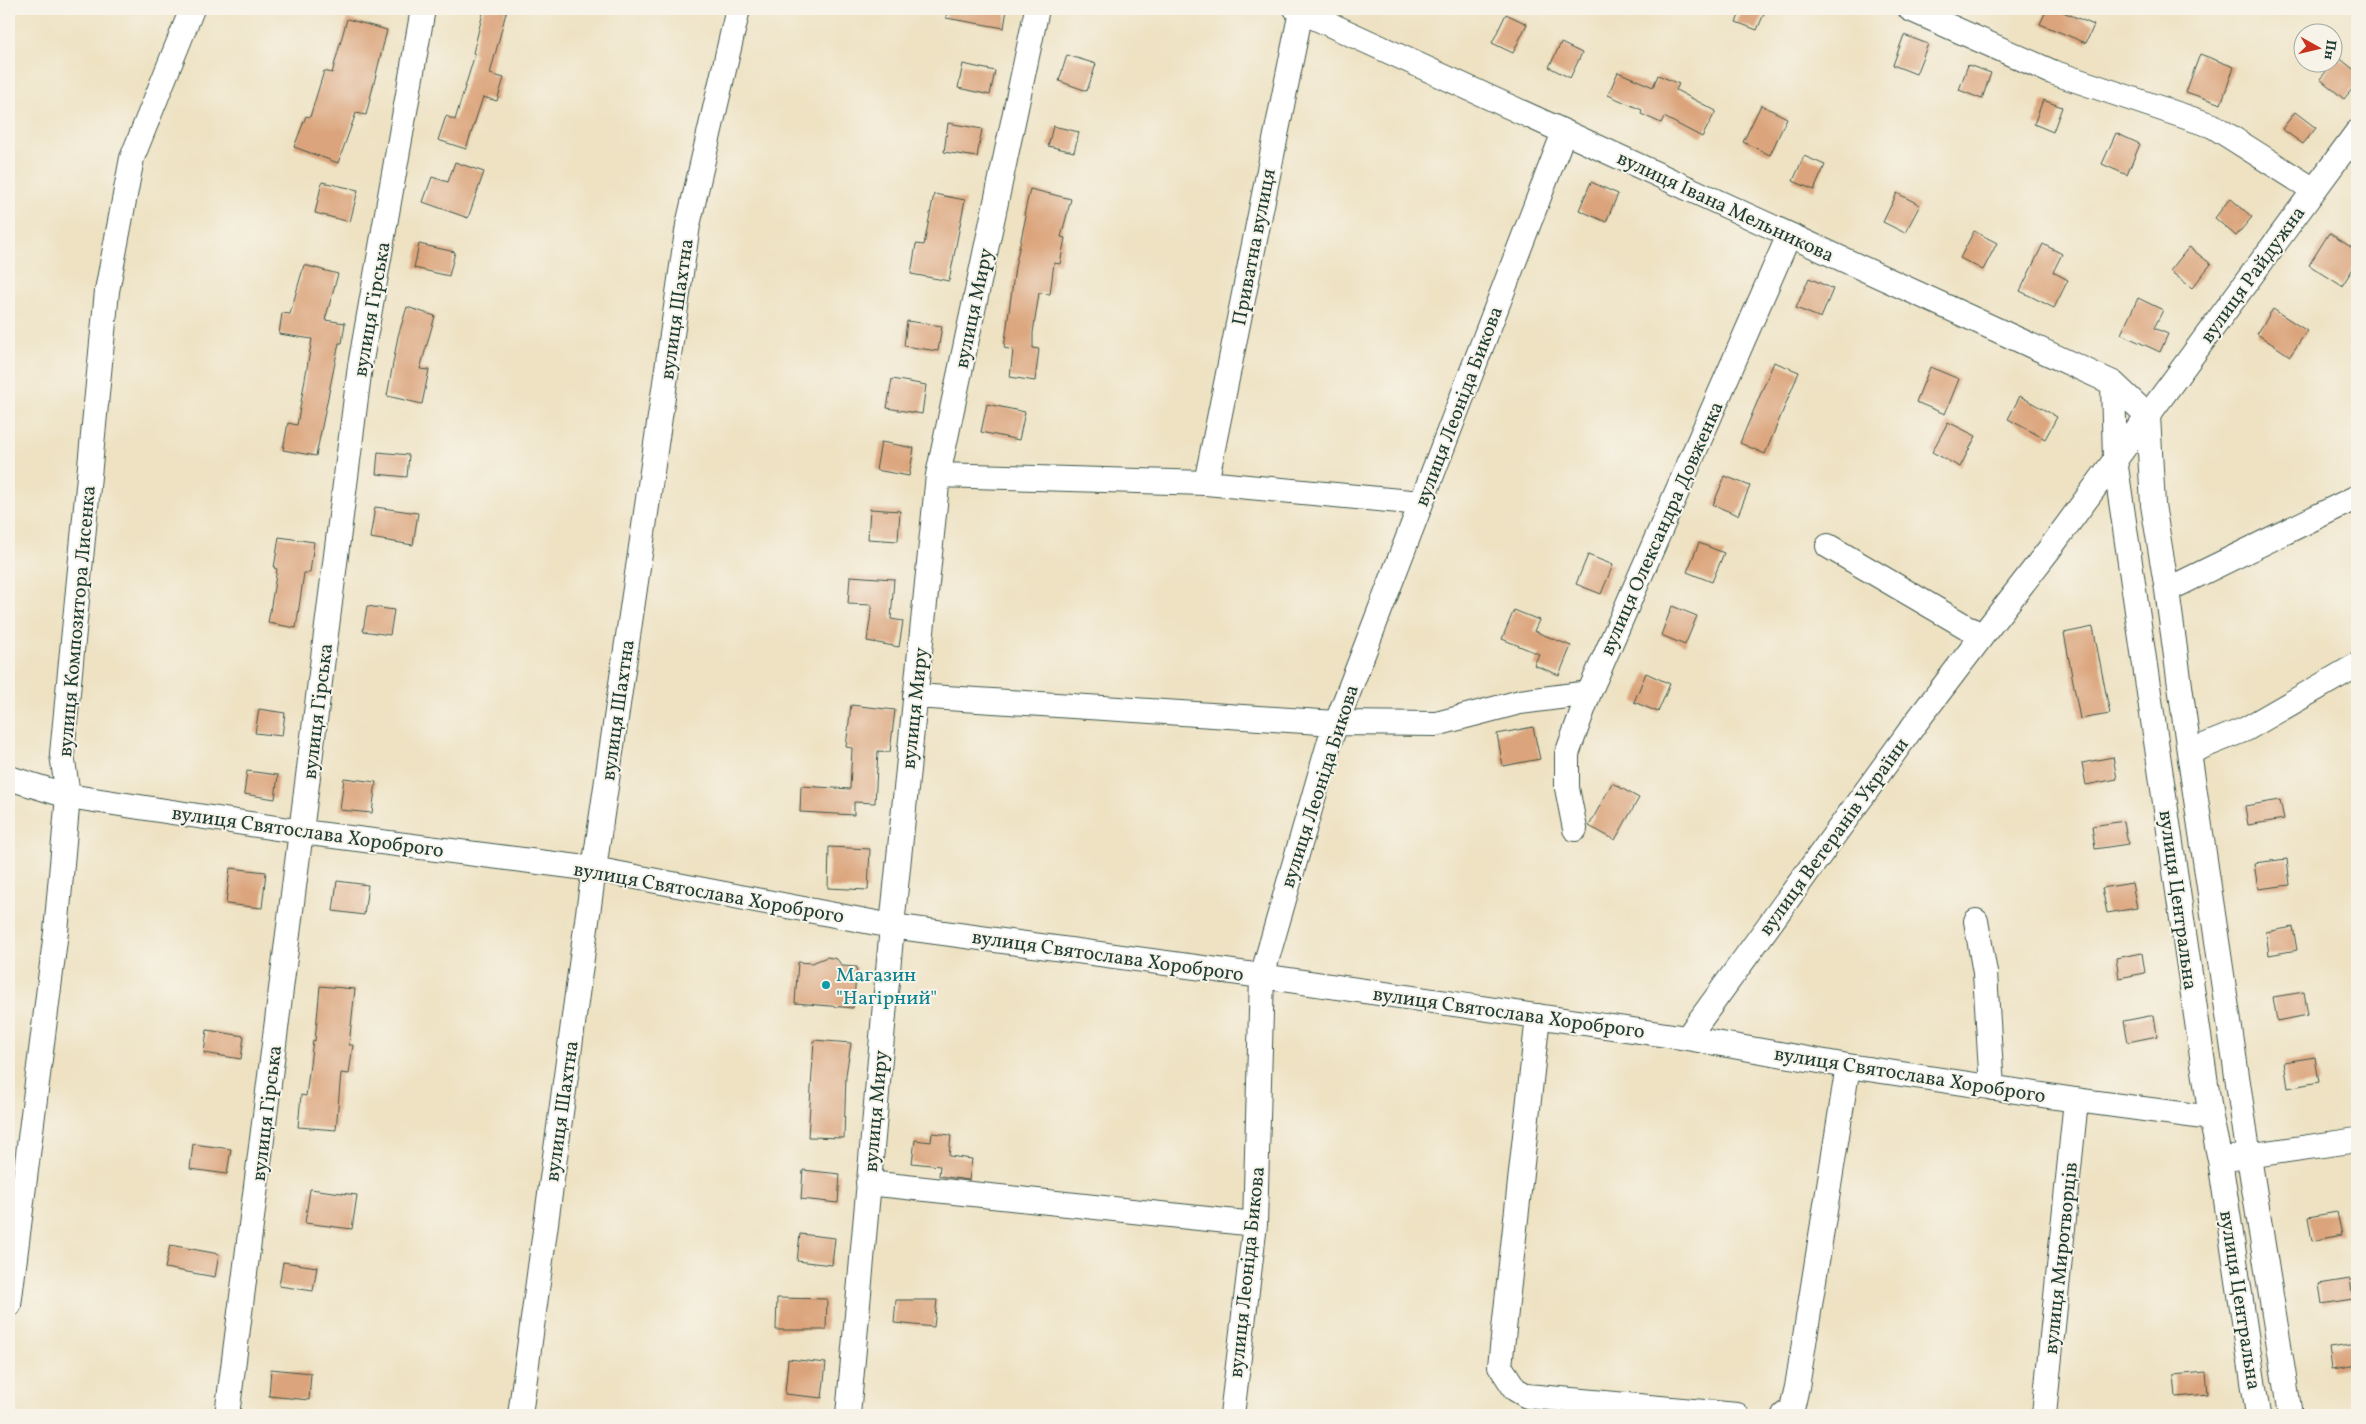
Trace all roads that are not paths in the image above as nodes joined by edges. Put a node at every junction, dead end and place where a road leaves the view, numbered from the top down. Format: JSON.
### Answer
{"nodes":[{"id":1,"x":192,"y":9,"type":"edge"},
{"id":2,"x":423,"y":9,"type":"edge"},
{"id":3,"x":738,"y":9,"type":"edge"},
{"id":4,"x":1037,"y":9,"type":"edge"},
{"id":5,"x":1910,"y":9,"type":"edge"},
{"id":6,"x":1299,"y":10,"type":"edge"},
{"id":7,"x":1564,"y":132,"type":"junction"},
{"id":8,"x":2357,"y":132,"type":"edge"},
{"id":9,"x":2314,"y":190,"type":"junction"},
{"id":10,"x":1789,"y":235,"type":"junction"},
{"id":11,"x":2113,"y":383,"type":"junction"},
{"id":12,"x":2148,"y":416,"type":"junction"},
{"id":13,"x":2116,"y":460,"type":"junction"},
{"id":14,"x":938,"y":476,"type":"junction"},
{"id":15,"x":1206,"y":483,"type":"junction"},
{"id":16,"x":2357,"y":498,"type":"edge"},
{"id":17,"x":1421,"y":503,"type":"junction"},
{"id":18,"x":1828,"y":546,"type":"dead end"},
{"id":19,"x":2167,"y":590,"type":"junction"},
{"id":20,"x":1982,"y":636,"type":"junction"},
{"id":21,"x":2357,"y":665,"type":"edge"},
{"id":22,"x":1589,"y":693,"type":"junction"},
{"id":23,"x":915,"y":696,"type":"junction"},
{"id":24,"x":1336,"y":723,"type":"junction"},
{"id":25,"x":2189,"y":752,"type":"junction"},
{"id":26,"x":9,"y":778,"type":"edge"},
{"id":27,"x":68,"y":796,"type":"junction"},
{"id":28,"x":1575,"y":829,"type":"dead end"},
{"id":29,"x":302,"y":832,"type":"junction"},
{"id":30,"x":594,"y":870,"type":"junction"},
{"id":31,"x":1976,"y":921,"type":"dead end"},
{"id":32,"x":892,"y":926,"type":"junction"},
{"id":33,"x":1262,"y":976,"type":"junction"},
{"id":34,"x":1538,"y":1016,"type":"junction"},
{"id":35,"x":1687,"y":1038,"type":"junction"},
{"id":36,"x":1848,"y":1066,"type":"junction"},
{"id":37,"x":1992,"y":1088,"type":"junction"},
{"id":38,"x":2076,"y":1100,"type":"junction"},
{"id":39,"x":2211,"y":1118,"type":"junction"},
{"id":40,"x":2357,"y":1140,"type":"edge"},
{"id":41,"x":2249,"y":1157,"type":"junction"},
{"id":42,"x":2220,"y":1160,"type":"junction"},
{"id":43,"x":868,"y":1183,"type":"junction"},
{"id":44,"x":1255,"y":1224,"type":"junction"},
{"id":45,"x":9,"y":1305,"type":"edge"},
{"id":46,"x":1791,"y":1413,"type":"edge"},
{"id":47,"x":227,"y":1415,"type":"edge"},
{"id":48,"x":520,"y":1415,"type":"edge"},
{"id":49,"x":848,"y":1415,"type":"edge"},
{"id":50,"x":1232,"y":1415,"type":"edge"},
{"id":51,"x":1737,"y":1415,"type":"edge"},
{"id":52,"x":2044,"y":1415,"type":"edge"},
{"id":53,"x":2258,"y":1415,"type":"edge"},
{"id":54,"x":2290,"y":1415,"type":"edge"}],
"edges":[{"from":1,"to":27,"type":"street","name":"вулиця Композитора Лисенка"},
{"from":2,"to":29,"type":"street","name":"вулиця Гірська"},
{"from":3,"to":30,"type":"street","name":"вулиця Шахтна"},
{"from":4,"to":14,"type":"street","name":"вулиця Миру"},
{"from":5,"to":9,"type":"street"},
{"from":6,"to":7,"type":"street","name":"вулиця Івана Мельникова"},
{"from":6,"to":15,"type":"street","name":"Приватна вулиця"},
{"from":7,"to":10,"type":"street","name":"вулиця Івана Мельникова"},
{"from":7,"to":17,"type":"street","name":"вулиця Леоніда Бикова"},
{"from":8,"to":9,"type":"street","name":"вулиця Райдужна"},
{"from":9,"to":12,"type":"street","name":"вулиця Райдужна"},
{"from":10,"to":11,"type":"street","name":"вулиця Івана Мельникова"},
{"from":10,"to":22,"type":"street","name":"вулиця Олександра Довженка"},
{"from":11,"to":12,"type":"street","name":"вулиця Івана Мельникова"},
{"from":11,"to":13,"type":"street","name":"вулиця Центральна"},
{"from":12,"to":13,"type":"street","name":"вулиця Райдужна"},
{"from":12,"to":19,"type":"street","name":"вулиця Центральна"},
{"from":13,"to":20,"type":"street","name":"вулиця Ветеранів України"},
{"from":13,"to":39,"type":"street","name":"вулиця Центральна"},
{"from":14,"to":15,"type":"street"},
{"from":14,"to":23,"type":"street","name":"вулиця Миру"},
{"from":15,"to":17,"type":"street"},
{"from":16,"to":19,"type":"street"},
{"from":17,"to":24,"type":"street","name":"вулиця Леоніда Бикова"},
{"from":18,"to":20,"type":"street"},
{"from":19,"to":25,"type":"street","name":"вулиця Центральна"},
{"from":20,"to":35,"type":"street","name":"вулиця Ветеранів України"},
{"from":21,"to":25,"type":"street"},
{"from":22,"to":24,"type":"street"},
{"from":22,"to":28,"type":"street","name":"вулиця Олександра Довженка"},
{"from":23,"to":24,"type":"street"},
{"from":23,"to":32,"type":"street","name":"вулиця Миру"},
{"from":24,"to":33,"type":"street","name":"вулиця Леоніда Бикова"},
{"from":25,"to":41,"type":"street","name":"вулиця Центральна"},
{"from":26,"to":27,"type":"street","name":"вулиця Святослава Хороброго"},
{"from":27,"to":29,"type":"street","name":"вулиця Святослава Хороброго"},
{"from":27,"to":45,"type":"street","name":"вулиця Композитора Лисенка"},
{"from":29,"to":30,"type":"street","name":"вулиця Святослава Хороброго"},
{"from":29,"to":47,"type":"street","name":"вулиця Гірська"},
{"from":30,"to":32,"type":"street","name":"вулиця Святослава Хороброго"},
{"from":30,"to":48,"type":"street","name":"вулиця Шахтна"},
{"from":31,"to":37,"type":"street"},
{"from":32,"to":33,"type":"street","name":"вулиця Святослава Хороброго"},
{"from":32,"to":43,"type":"street","name":"вулиця Миру"},
{"from":33,"to":34,"type":"street","name":"вулиця Святослава Хороброго"},
{"from":33,"to":44,"type":"street","name":"вулиця Леоніда Бикова"},
{"from":34,"to":35,"type":"street","name":"вулиця Святослава Хороброго"},
{"from":34,"to":51,"type":"street"},
{"from":35,"to":36,"type":"street","name":"вулиця Святослава Хороброго"},
{"from":36,"to":37,"type":"street","name":"вулиця Святослава Хороброго"},
{"from":36,"to":46,"type":"street"},
{"from":37,"to":38,"type":"street","name":"вулиця Святослава Хороброго"},
{"from":38,"to":39,"type":"street","name":"вулиця Святослава Хороброго"},
{"from":38,"to":52,"type":"street","name":"вулиця Миротворців"},
{"from":39,"to":42,"type":"street","name":"вулиця Центральна"},
{"from":40,"to":41,"type":"street"},
{"from":41,"to":42,"type":"street"},
{"from":41,"to":54,"type":"street","name":"вулиця Центральна"},
{"from":42,"to":53,"type":"street","name":"вулиця Центральна"},
{"from":43,"to":44,"type":"street"},
{"from":43,"to":49,"type":"street","name":"вулиця Миру"},
{"from":44,"to":50,"type":"street","name":"вулиця Леоніда Бикова"}]}
